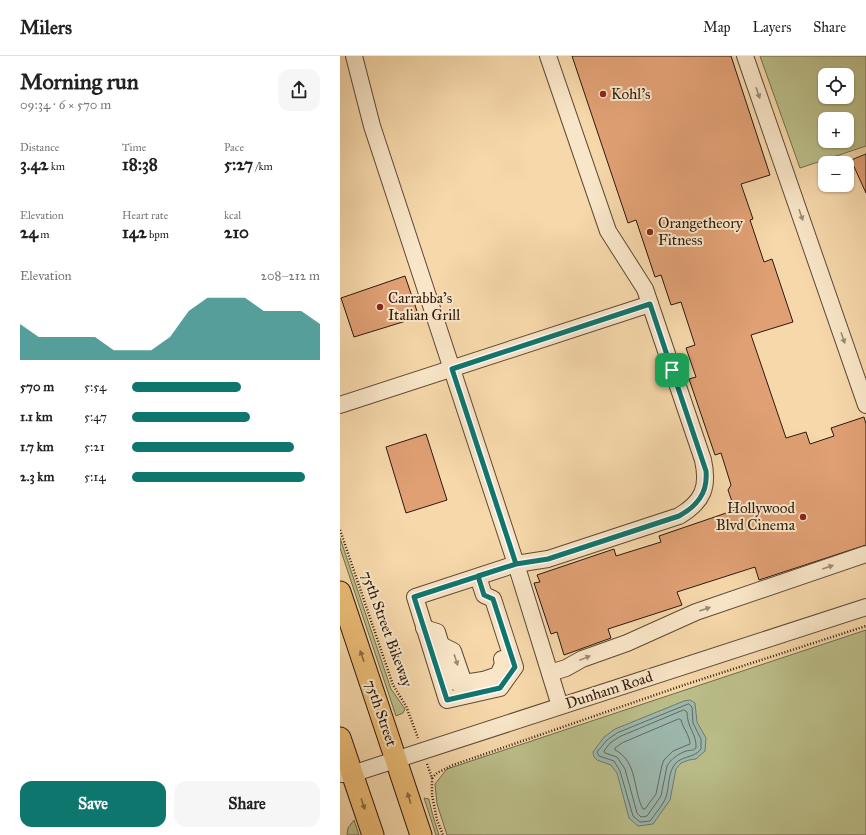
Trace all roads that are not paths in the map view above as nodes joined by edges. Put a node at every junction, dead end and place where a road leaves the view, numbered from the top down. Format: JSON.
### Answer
{"nodes":[{"id":1,"x":354,"y":56,"type":"edge"},
{"id":2,"x":548,"y":56,"type":"edge"},
{"id":3,"x":745,"y":56,"type":"edge"},
{"id":4,"x":650,"y":304,"type":"junction"},
{"id":5,"x":452,"y":369,"type":"junction"},
{"id":6,"x":340,"y":405,"type":"edge"},
{"id":7,"x":866,"y":405,"type":"edge"},
{"id":8,"x":866,"y":554,"type":"edge"},
{"id":9,"x":516,"y":564,"type":"junction"},
{"id":10,"x":478,"y":576,"type":"junction"},
{"id":11,"x":340,"y":592,"type":"edge"},
{"id":12,"x":484,"y":595,"type":"junction"},
{"id":13,"x":866,"y":607,"type":"edge"},
{"id":14,"x":424,"y":628,"type":"junction"},
{"id":15,"x":550,"y":673,"type":"junction"},
{"id":16,"x":560,"y":706,"type":"junction"},
{"id":17,"x":340,"y":738,"type":"edge"},
{"id":18,"x":396,"y":759,"type":"junction"},
{"id":19,"x":344,"y":778,"type":"edge"},
{"id":20,"x":373,"y":835,"type":"edge"},
{"id":21,"x":421,"y":835,"type":"edge"}],
"edges":[{"from":1,"to":5,"type":"street"},
{"from":2,"to":4,"type":"street"},
{"from":3,"to":7,"type":"street","one_way":true},
{"from":4,"to":5,"type":"street"},
{"from":4,"to":9,"type":"street"},
{"from":5,"to":6,"type":"street"},
{"from":5,"to":9,"type":"street"},
{"from":15,"to":8,"type":"street","one_way":true},
{"from":9,"to":10,"type":"street"},
{"from":9,"to":15,"type":"street"},
{"from":10,"to":12,"type":"street"},
{"from":10,"to":14,"type":"street"},
{"from":18,"to":11,"type":"main road","name":"75th Street","one_way":true},
{"from":14,"to":12,"type":"street","one_way":true},
{"from":12,"to":14,"type":"street"},
{"from":13,"to":16,"type":"street","name":"Dunham Road"},
{"from":15,"to":16,"type":"street"},
{"from":16,"to":18,"type":"street","name":"Dunham Road"},
{"from":17,"to":19,"type":"main road"},
{"from":18,"to":19,"type":"street","name":"Dunham Road"},
{"from":21,"to":18,"type":"main road","name":"75th Street","one_way":true},
{"from":19,"to":20,"type":"main road","one_way":true}]}
